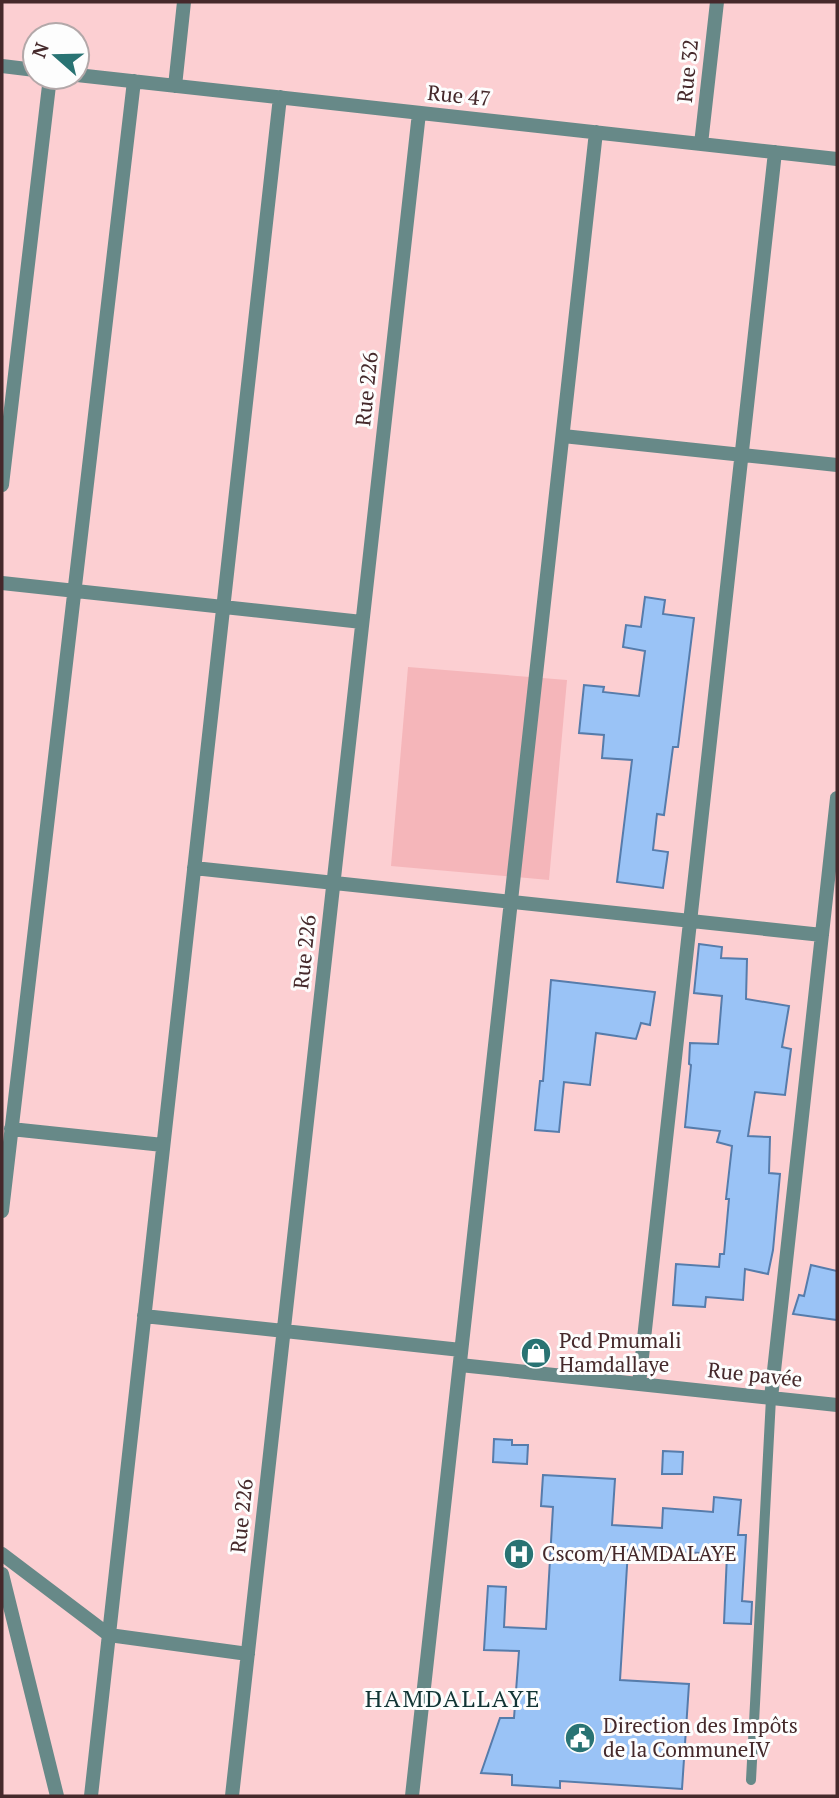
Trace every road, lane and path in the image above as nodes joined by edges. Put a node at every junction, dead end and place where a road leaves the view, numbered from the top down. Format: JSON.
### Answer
{"nodes":[{"id":1,"x":184,"y":2,"type":"edge"},
{"id":2,"x":717,"y":2,"type":"edge"},
{"id":3,"x":2,"y":66,"type":"edge"},
{"id":4,"x":21,"y":68,"type":"edge"},
{"id":5,"x":91,"y":76,"type":"edge"},
{"id":6,"x":134,"y":81,"type":"junction"},
{"id":7,"x":175,"y":86,"type":"junction"},
{"id":8,"x":48,"y":91,"type":"edge"},
{"id":9,"x":280,"y":97,"type":"junction"},
{"id":10,"x":419,"y":113,"type":"junction"},
{"id":11,"x":596,"y":132,"type":"junction"},
{"id":12,"x":701,"y":144,"type":"junction"},
{"id":13,"x":775,"y":152,"type":"junction"},
{"id":14,"x":837,"y":159,"type":"edge"},
{"id":15,"x":563,"y":436,"type":"junction"},
{"id":16,"x":742,"y":455,"type":"junction"},
{"id":17,"x":837,"y":465,"type":"edge"},
{"id":18,"x":2,"y":485,"type":"edge"},
{"id":19,"x":2,"y":583,"type":"edge"},
{"id":20,"x":74,"y":591,"type":"junction"},
{"id":21,"x":223,"y":607,"type":"junction"},
{"id":22,"x":362,"y":622,"type":"junction"},
{"id":23,"x":837,"y":798,"type":"edge"},
{"id":24,"x":194,"y":867,"type":"junction"},
{"id":25,"x":334,"y":883,"type":"junction"},
{"id":26,"x":511,"y":902,"type":"junction"},
{"id":27,"x":690,"y":921,"type":"junction"},
{"id":28,"x":822,"y":935,"type":"junction"},
{"id":29,"x":8,"y":1096,"type":"edge"},
{"id":30,"x":11,"y":1129,"type":"junction"},
{"id":31,"x":163,"y":1145,"type":"junction"},
{"id":32,"x":2,"y":1211,"type":"edge"},
{"id":33,"x":144,"y":1316,"type":"junction"},
{"id":34,"x":284,"y":1331,"type":"junction"},
{"id":35,"x":460,"y":1357,"type":"junction"},
{"id":36,"x":639,"y":1384,"type":"junction"},
{"id":37,"x":771,"y":1398,"type":"junction"},
{"id":38,"x":837,"y":1405,"type":"edge"},
{"id":39,"x":2,"y":1554,"type":"edge"},
{"id":40,"x":2,"y":1574,"type":"edge"},
{"id":41,"x":109,"y":1635,"type":"junction"},
{"id":42,"x":248,"y":1654,"type":"junction"},
{"id":43,"x":751,"y":1780,"type":"dead end"},
{"id":44,"x":57,"y":1796,"type":"edge"},
{"id":45,"x":91,"y":1796,"type":"edge"},
{"id":46,"x":232,"y":1796,"type":"edge"},
{"id":47,"x":412,"y":1796,"type":"edge"}],
"edges":[{"from":1,"to":7,"type":"street"},
{"from":2,"to":12,"type":"street","name":"Rue 32"},
{"from":3,"to":4,"type":"street"},
{"from":5,"to":6,"type":"street","name":"Rue 47"},
{"from":6,"to":7,"type":"street","name":"Rue 47"},
{"from":6,"to":20,"type":"street"},
{"from":7,"to":9,"type":"street","name":"Rue 47"},
{"from":8,"to":18,"type":"street"},
{"from":9,"to":10,"type":"street","name":"Rue 47"},
{"from":9,"to":21,"type":"street"},
{"from":10,"to":11,"type":"street","name":"Rue 47"},
{"from":10,"to":22,"type":"street","name":"Rue 226"},
{"from":11,"to":12,"type":"street","name":"Rue 47"},
{"from":11,"to":15,"type":"street"},
{"from":12,"to":13,"type":"street","name":"Rue 47"},
{"from":13,"to":14,"type":"street","name":"Rue 47"},
{"from":13,"to":16,"type":"street"},
{"from":15,"to":16,"type":"street"},
{"from":15,"to":26,"type":"street"},
{"from":16,"to":17,"type":"street"},
{"from":16,"to":27,"type":"street"},
{"from":19,"to":20,"type":"street"},
{"from":20,"to":21,"type":"street"},
{"from":20,"to":29,"type":"street"},
{"from":21,"to":22,"type":"street"},
{"from":21,"to":24,"type":"street"},
{"from":22,"to":25,"type":"street","name":"Rue 226"},
{"from":23,"to":28,"type":"street"},
{"from":24,"to":25,"type":"street"},
{"from":24,"to":31,"type":"street"},
{"from":25,"to":26,"type":"street"},
{"from":25,"to":34,"type":"street","name":"Rue 226"},
{"from":26,"to":27,"type":"street"},
{"from":26,"to":35,"type":"street"},
{"from":27,"to":28,"type":"street"},
{"from":27,"to":36,"type":"street"},
{"from":28,"to":37,"type":"street"},
{"from":29,"to":30,"type":"street"},
{"from":30,"to":31,"type":"street"},
{"from":30,"to":32,"type":"street"},
{"from":31,"to":33,"type":"street"},
{"from":33,"to":34,"type":"street","name":"Rue pavée"},
{"from":33,"to":41,"type":"street"},
{"from":34,"to":35,"type":"street","name":"Rue pavée"},
{"from":34,"to":42,"type":"street","name":"Rue 226"},
{"from":35,"to":36,"type":"street","name":"Rue pavée"},
{"from":35,"to":47,"type":"street"},
{"from":36,"to":37,"type":"street","name":"Rue pavée"},
{"from":37,"to":38,"type":"street","name":"Rue pavée"},
{"from":37,"to":43,"type":"lane"},
{"from":39,"to":41,"type":"street"},
{"from":40,"to":44,"type":"street"},
{"from":41,"to":42,"type":"street"},
{"from":41,"to":45,"type":"street"},
{"from":42,"to":46,"type":"street","name":"Rue 226"}]}
